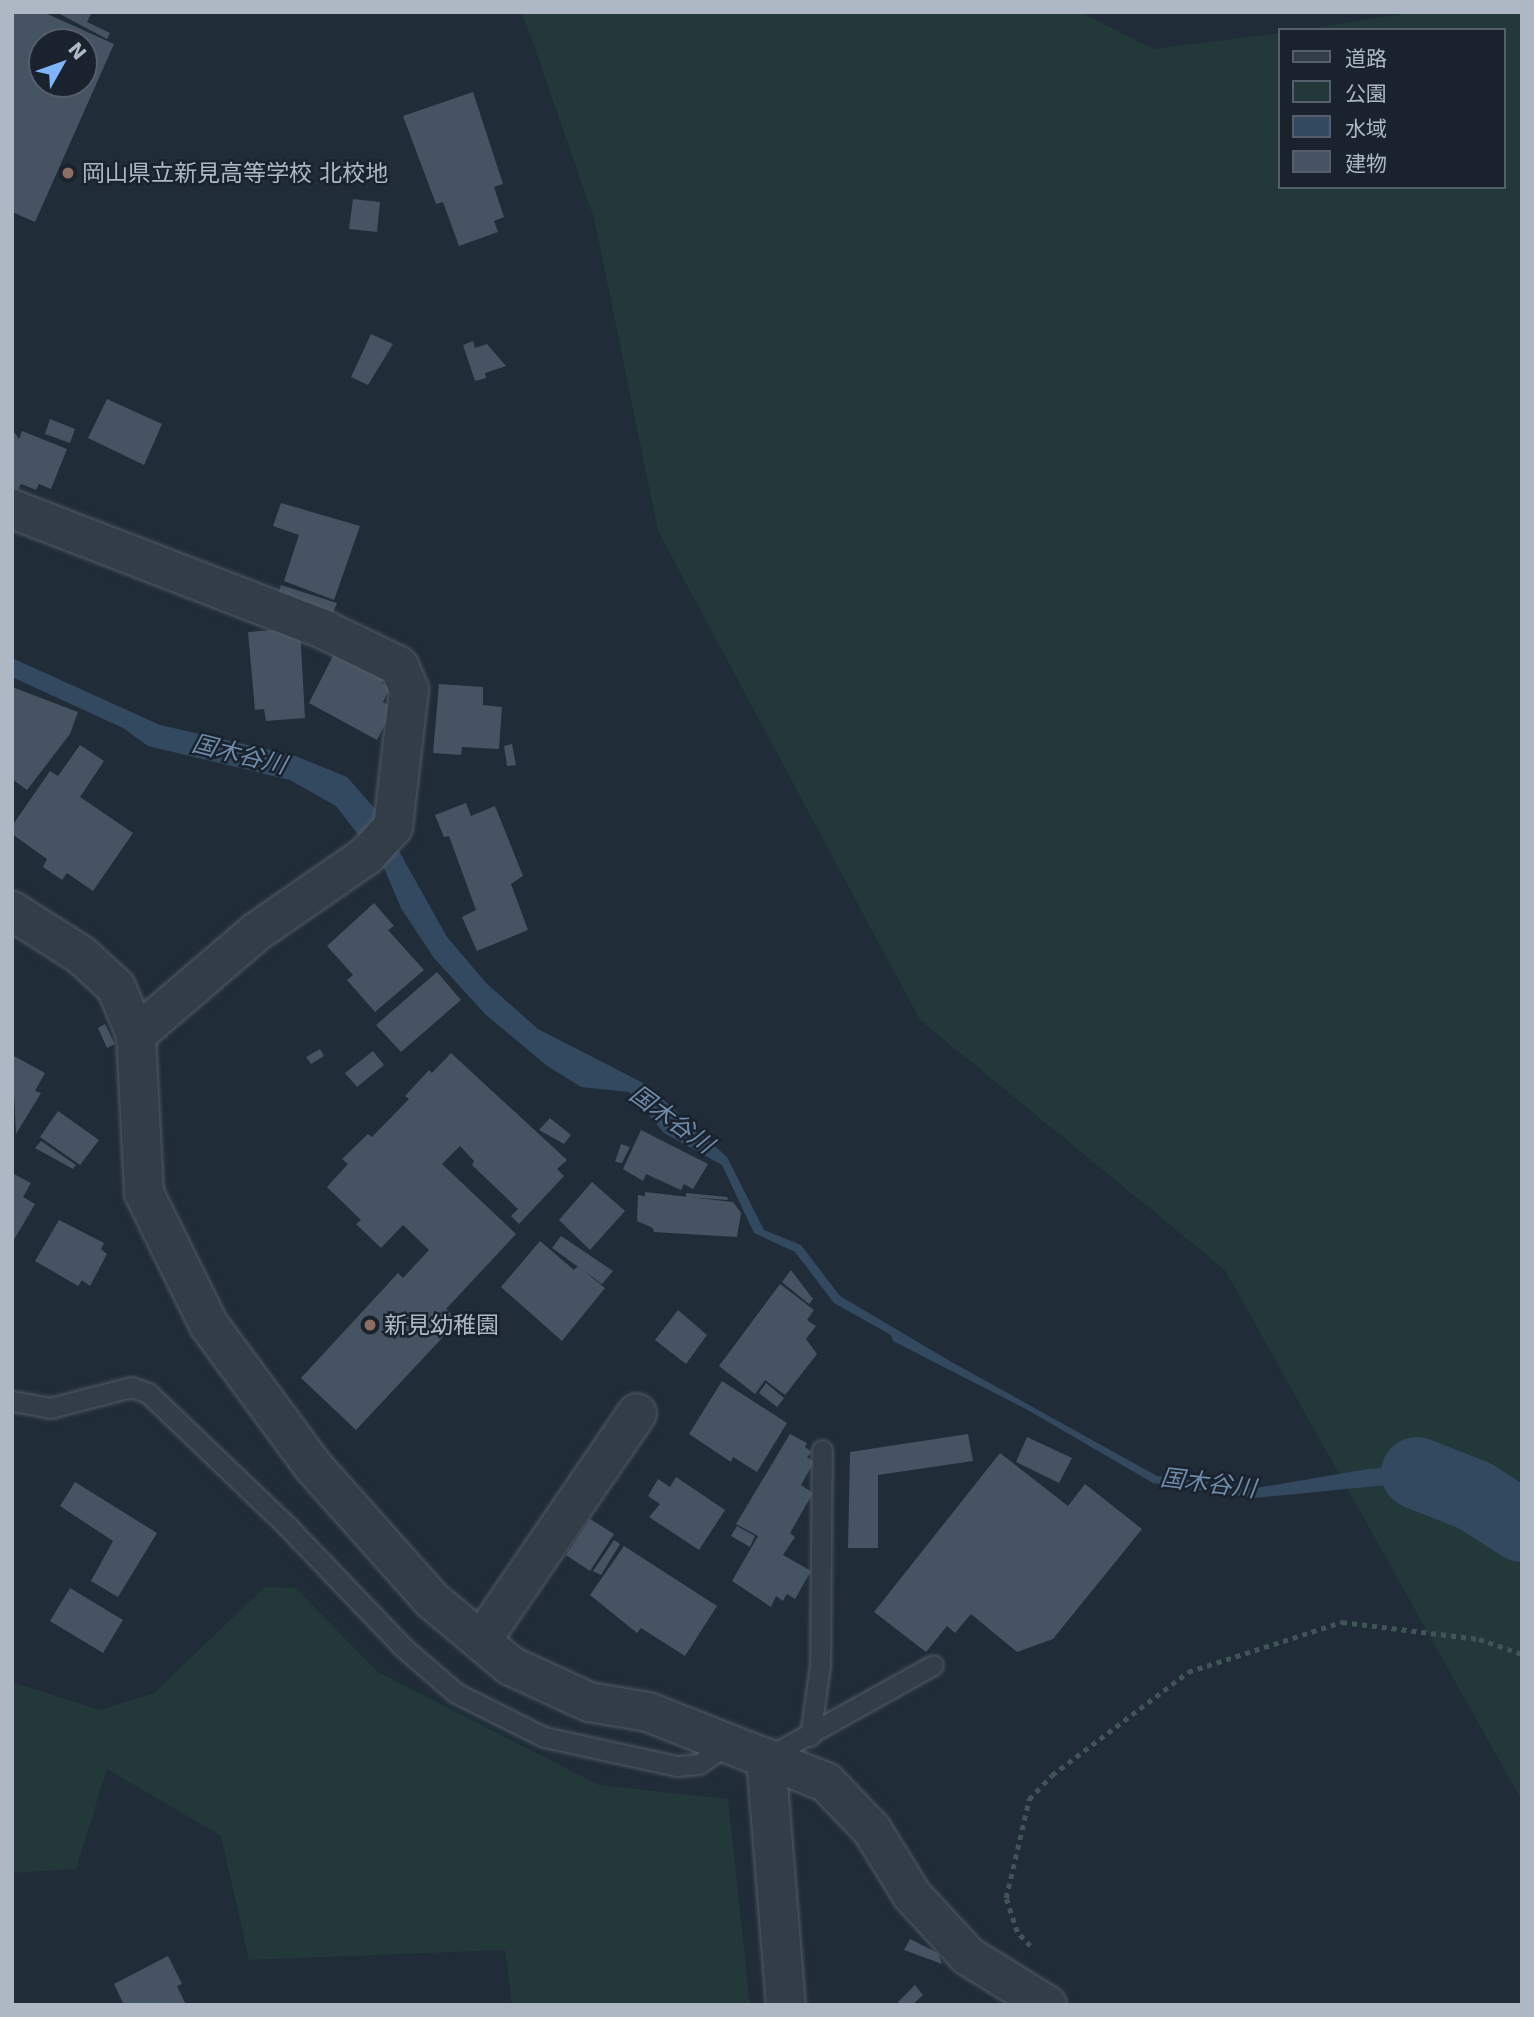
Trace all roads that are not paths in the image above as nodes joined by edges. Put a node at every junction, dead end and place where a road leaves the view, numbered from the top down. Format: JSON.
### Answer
{"nodes":[{"id":1,"x":12,"y":509,"type":"edge"},
{"id":2,"x":12,"y":911,"type":"edge"},
{"id":3,"x":136,"y":1035,"type":"junction"},
{"id":4,"x":12,"y":1401,"type":"edge"},
{"id":5,"x":637,"y":1413,"type":"dead end"},
{"id":6,"x":822,"y":1450,"type":"dead end"},
{"id":7,"x":481,"y":1641,"type":"junction"},
{"id":8,"x":933,"y":1665,"type":"dead end"},
{"id":9,"x":810,"y":1737,"type":"junction"},
{"id":10,"x":729,"y":1743,"type":"junction"},
{"id":11,"x":766,"y":1758,"type":"junction"},
{"id":12,"x":786,"y":2005,"type":"edge"},
{"id":13,"x":1046,"y":2005,"type":"edge"}],
"edges":[{"from":1,"to":3,"type":"street"},
{"from":2,"to":3,"type":"street"},
{"from":3,"to":7,"type":"street"},
{"from":4,"to":10,"type":"lane"},
{"from":5,"to":7,"type":"street"},
{"from":6,"to":9,"type":"lane"},
{"from":7,"to":10,"type":"street"},
{"from":8,"to":9,"type":"lane"},
{"from":9,"to":11,"type":"lane"},
{"from":10,"to":11,"type":"street"},
{"from":11,"to":12,"type":"street"},
{"from":11,"to":13,"type":"street"}]}
